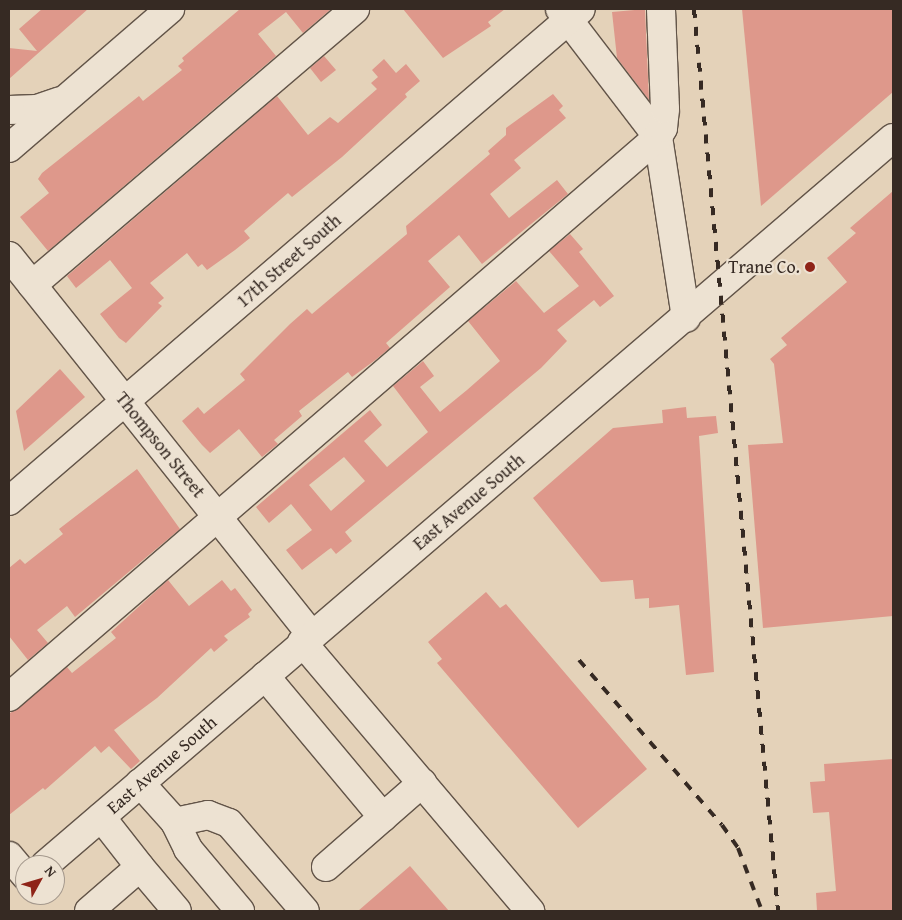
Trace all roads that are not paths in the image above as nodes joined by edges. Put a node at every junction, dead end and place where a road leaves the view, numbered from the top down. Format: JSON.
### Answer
{"nodes":[{"id":1,"x":355,"y":9,"type":"edge"},
{"id":2,"x":660,"y":9,"type":"edge"},
{"id":3,"x":165,"y":10,"type":"edge"},
{"id":4,"x":570,"y":12,"type":"edge"},
{"id":5,"x":64,"y":100,"type":"junction"},
{"id":6,"x":9,"y":110,"type":"edge"},
{"id":7,"x":658,"y":137,"type":"junction"},
{"id":8,"x":893,"y":138,"type":"edge"},
{"id":9,"x":9,"y":148,"type":"edge"},
{"id":10,"x":9,"y":256,"type":"edge"},
{"id":11,"x":32,"y":285,"type":"junction"},
{"id":12,"x":686,"y":318,"type":"junction"},
{"id":13,"x":125,"y":402,"type":"junction"},
{"id":14,"x":9,"y":501,"type":"edge"},
{"id":15,"x":218,"y":517,"type":"junction"},
{"id":16,"x":307,"y":639,"type":"junction"},
{"id":17,"x":265,"y":676,"type":"junction"},
{"id":18,"x":9,"y":697,"type":"edge"},
{"id":19,"x":140,"y":783,"type":"junction"},
{"id":20,"x":422,"y":783,"type":"junction"},
{"id":21,"x":101,"y":817,"type":"junction"},
{"id":22,"x":383,"y":817,"type":"junction"},
{"id":23,"x":175,"y":822,"type":"junction"},
{"id":24,"x":57,"y":855,"type":"edge"},
{"id":25,"x":140,"y":867,"type":"junction"},
{"id":26,"x":326,"y":867,"type":"dead end"},
{"id":27,"x":175,"y":910,"type":"edge"},
{"id":28,"x":89,"y":911,"type":"edge"},
{"id":29,"x":240,"y":911,"type":"edge"},
{"id":30,"x":305,"y":911,"type":"edge"},
{"id":31,"x":530,"y":911,"type":"edge"}],
"edges":[{"from":1,"to":11,"type":"street"},
{"from":2,"to":7,"type":"street"},
{"from":3,"to":5,"type":"street"},
{"from":4,"to":7,"type":"street"},
{"from":4,"to":13,"type":"street","name":"17th Street South"},
{"from":5,"to":6,"type":"street"},
{"from":5,"to":9,"type":"street"},
{"from":7,"to":12,"type":"street"},
{"from":7,"to":15,"type":"street"},
{"from":8,"to":12,"type":"street","name":"East Avenue South"},
{"from":10,"to":11,"type":"street","name":"Thompson Street"},
{"from":11,"to":13,"type":"street","name":"Thompson Street"},
{"from":12,"to":16,"type":"street","name":"East Avenue South"},
{"from":13,"to":14,"type":"street","name":"17th Street South"},
{"from":13,"to":15,"type":"street","name":"Thompson Street"},
{"from":15,"to":16,"type":"street","name":"Thompson Street"},
{"from":15,"to":18,"type":"street"},
{"from":16,"to":17,"type":"street","name":"East Avenue South"},
{"from":16,"to":20,"type":"street","name":"Thompson Street"},
{"from":17,"to":19,"type":"street","name":"East Avenue South"},
{"from":17,"to":22,"type":"street"},
{"from":19,"to":21,"type":"street","name":"East Avenue South"},
{"from":19,"to":23,"type":"street"},
{"from":20,"to":22,"type":"street"},
{"from":20,"to":31,"type":"street","name":"Thompson Street"},
{"from":21,"to":24,"type":"street","name":"East Avenue South"},
{"from":21,"to":25,"type":"street"},
{"from":22,"to":26,"type":"street"},
{"from":23,"to":29,"type":"street"},
{"from":23,"to":30,"type":"street"},
{"from":25,"to":27,"type":"street"},
{"from":25,"to":28,"type":"street"}]}
